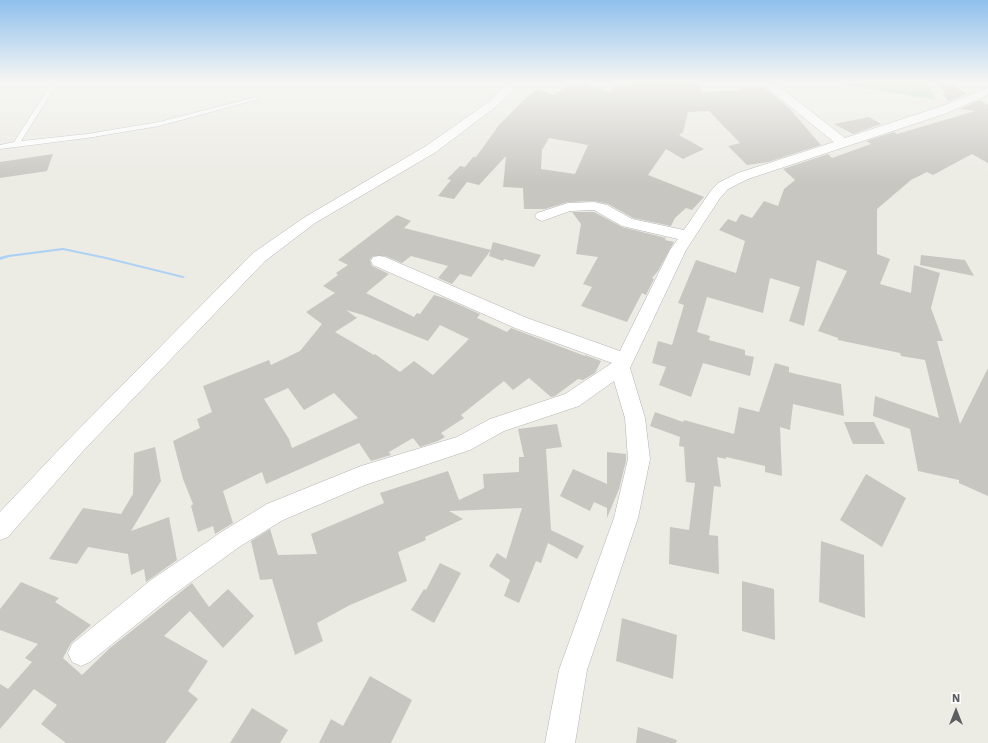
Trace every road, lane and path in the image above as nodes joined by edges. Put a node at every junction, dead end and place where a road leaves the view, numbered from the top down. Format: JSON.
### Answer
{"nodes":[{"id":1,"x":34,"y":116,"type":"edge"},
{"id":2,"x":191,"y":116,"type":"edge"},
{"id":3,"x":477,"y":116,"type":"edge"},
{"id":4,"x":809,"y":116,"type":"edge"},
{"id":5,"x":926,"y":116,"type":"edge"},
{"id":6,"x":843,"y":143,"type":"junction"},
{"id":7,"x":16,"y":144,"type":"junction"},
{"id":8,"x":0,"y":147,"type":"edge"},
{"id":9,"x":542,"y":216,"type":"dead end"},
{"id":10,"x":688,"y":236,"type":"junction"},
{"id":11,"x":379,"y":261,"type":"dead end"},
{"id":12,"x":622,"y":363,"type":"junction"},
{"id":13,"x":0,"y":529,"type":"edge"},
{"id":14,"x":81,"y":653,"type":"dead end"},
{"id":15,"x":560,"y":743,"type":"edge"}],
"edges":[{"from":1,"to":7,"type":"lane"},
{"from":2,"to":7,"type":"lane"},
{"from":3,"to":13,"type":"street"},
{"from":4,"to":6,"type":"street"},
{"from":5,"to":6,"type":"street"},
{"from":6,"to":10,"type":"street"},
{"from":7,"to":8,"type":"lane"},
{"from":9,"to":10,"type":"street"},
{"from":10,"to":12,"type":"street"},
{"from":11,"to":12,"type":"street"},
{"from":12,"to":14,"type":"street"},
{"from":12,"to":15,"type":"street"}]}
